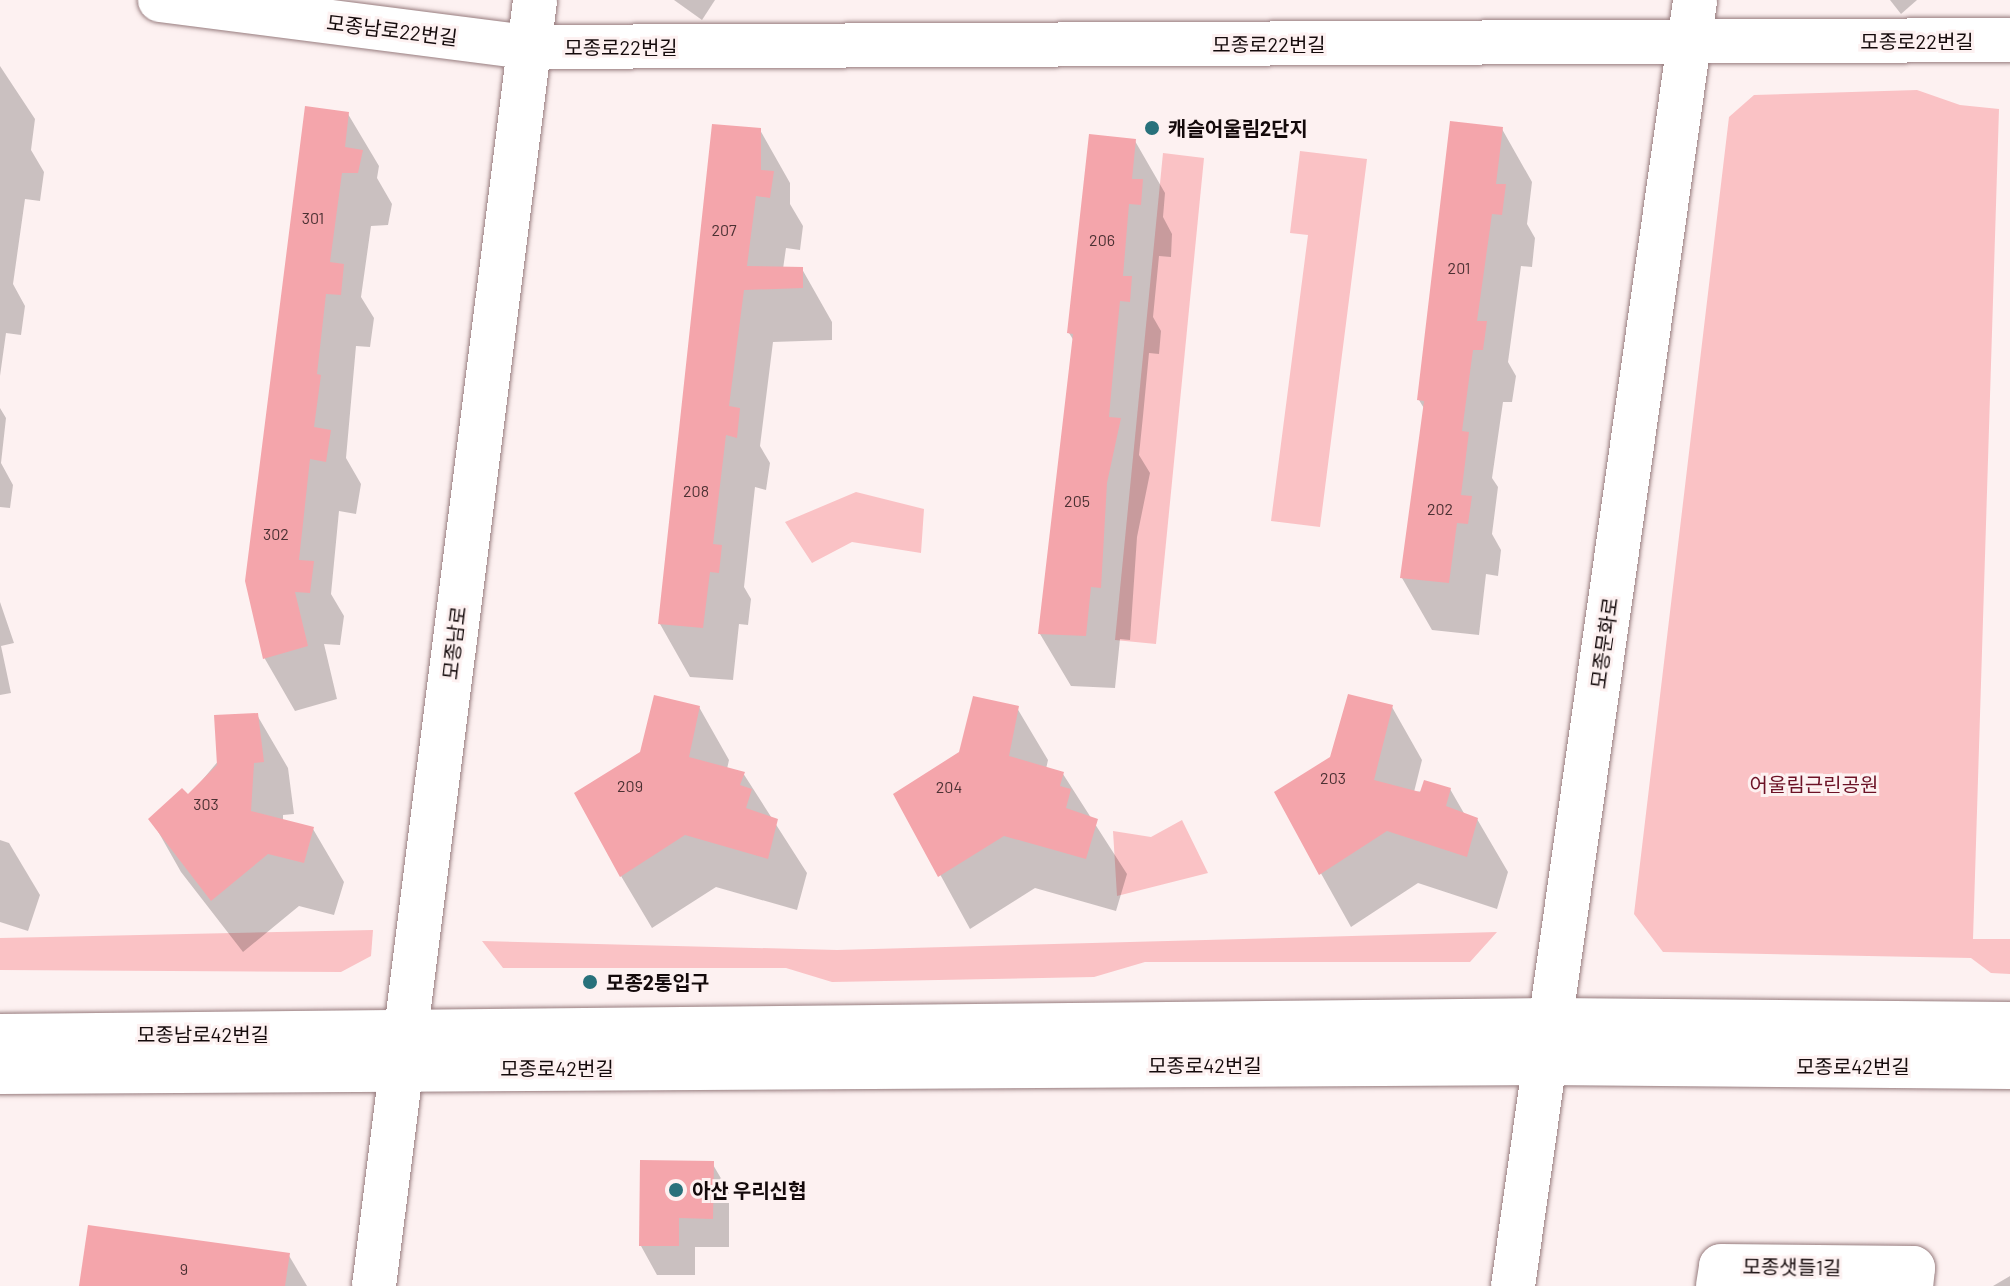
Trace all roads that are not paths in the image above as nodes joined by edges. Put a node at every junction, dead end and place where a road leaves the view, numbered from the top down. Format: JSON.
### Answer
{"nodes":[{"id":1,"x":160,"y":0,"type":"edge"},
{"id":2,"x":535,"y":0,"type":"edge"},
{"id":3,"x":1692,"y":21,"type":"edge"},
{"id":4,"x":2010,"y":40,"type":"edge"},
{"id":5,"x":529,"y":47,"type":"junction"},
{"id":6,"x":1551,"y":1020,"type":"junction"},
{"id":7,"x":2010,"y":1024,"type":"edge"},
{"id":8,"x":0,"y":1036,"type":"edge"},
{"id":9,"x":403,"y":1051,"type":"junction"},
{"id":10,"x":1544,"y":1063,"type":"junction"},
{"id":11,"x":2010,"y":1067,"type":"edge"},
{"id":12,"x":0,"y":1072,"type":"edge"},
{"id":13,"x":374,"y":1286,"type":"edge"},
{"id":14,"x":1513,"y":1286,"type":"edge"},
{"id":15,"x":1718,"y":1286,"type":"edge"},
{"id":16,"x":1911,"y":1286,"type":"edge"}],
"edges":[{"from":1,"to":5,"type":"street","name":"모종남로22번길"},
{"from":2,"to":5,"type":"street","name":"모종남로"},
{"from":3,"to":4,"type":"street","name":"모종로22번길"},
{"from":3,"to":5,"type":"street","name":"모종로22번길"},
{"from":3,"to":6,"type":"street","name":"모종문화로"},
{"from":5,"to":9,"type":"street","name":"모종남로"},
{"from":6,"to":7,"type":"street","name":"모종로42번길"},
{"from":6,"to":9,"type":"street","name":"모종로42번길"},
{"from":6,"to":10,"type":"street","name":"모종문화로"},
{"from":8,"to":9,"type":"street","name":"모종남로42번길"},
{"from":9,"to":10,"type":"street","name":"모종로42번길"},
{"from":9,"to":12,"type":"street","name":"모종남로42번길"},
{"from":9,"to":13,"type":"street","name":"모종남로"},
{"from":10,"to":11,"type":"street","name":"모종로42번길"},
{"from":10,"to":14,"type":"street","name":"모종문화로"},
{"from":15,"to":16,"type":"street","name":"모종샛들1길"}]}
